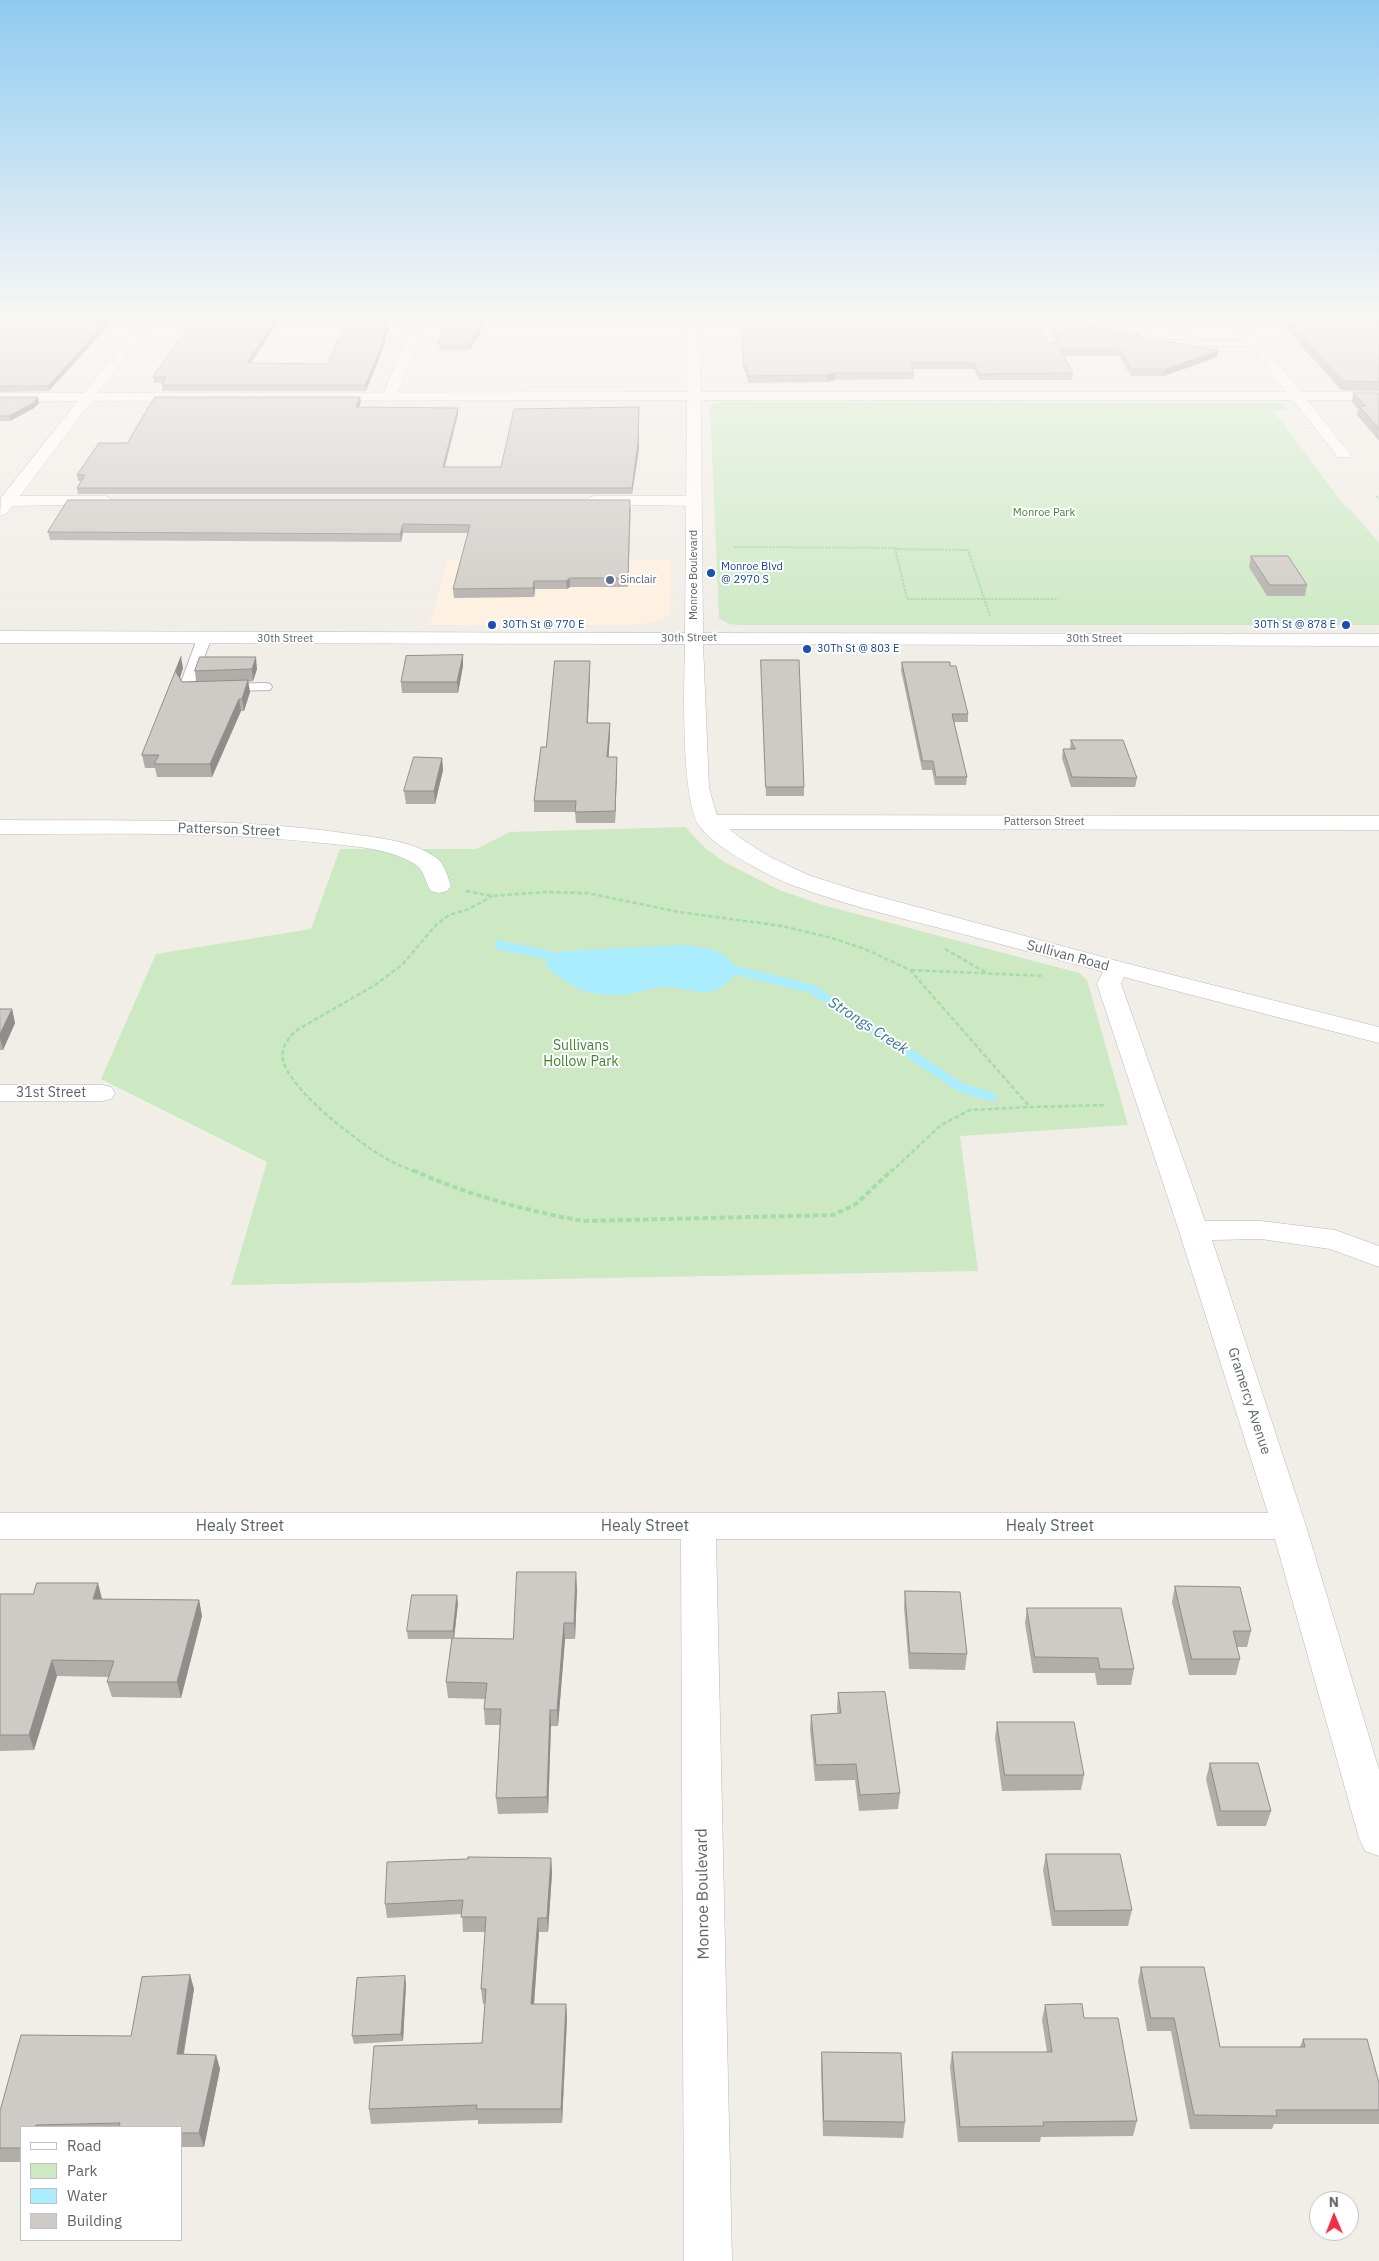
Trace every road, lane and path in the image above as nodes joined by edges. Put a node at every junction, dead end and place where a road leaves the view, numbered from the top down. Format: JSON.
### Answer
{"nodes":[{"id":1,"x":67,"y":425,"type":"edge"},
{"id":2,"x":694,"y":425,"type":"edge"},
{"id":3,"x":1319,"y":425,"type":"edge"},
{"id":4,"x":1343,"y":454,"type":"dead end"},
{"id":5,"x":1376,"y":496,"type":"dead end"},
{"id":6,"x":1379,"y":500,"type":"edge"},
{"id":7,"x":126,"y":501,"type":"edge"},
{"id":8,"x":574,"y":501,"type":"edge"},
{"id":9,"x":694,"y":501,"type":"junction"},
{"id":10,"x":4,"y":506,"type":"edge"},
{"id":11,"x":734,"y":546,"type":"dead end"},
{"id":12,"x":896,"y":549,"type":"junction"},
{"id":13,"x":985,"y":599,"type":"junction"},
{"id":14,"x":1057,"y":599,"type":"dead end"},
{"id":15,"x":991,"y":622,"type":"dead end"},
{"id":16,"x":0,"y":637,"type":"edge"},
{"id":17,"x":694,"y":638,"type":"junction"},
{"id":18,"x":204,"y":639,"type":"junction"},
{"id":19,"x":1379,"y":640,"type":"edge"},
{"id":20,"x":265,"y":687,"type":"dead end"},
{"id":21,"x":708,"y":822,"type":"junction"},
{"id":22,"x":1379,"y":823,"type":"edge"},
{"id":23,"x":0,"y":827,"type":"edge"},
{"id":24,"x":439,"y":886,"type":"junction"},
{"id":25,"x":492,"y":896,"type":"junction"},
{"id":26,"x":448,"y":915,"type":"junction"},
{"id":27,"x":937,"y":944,"type":"dead end"},
{"id":28,"x":1116,"y":968,"type":"junction"},
{"id":29,"x":910,"y":970,"type":"junction"},
{"id":30,"x":988,"y":974,"type":"junction"},
{"id":31,"x":1051,"y":976,"type":"dead end"},
{"id":32,"x":1379,"y":1035,"type":"edge"},
{"id":33,"x":0,"y":1093,"type":"edge"},
{"id":34,"x":102,"y":1093,"type":"dead end"},
{"id":35,"x":1106,"y":1105,"type":"dead end"},
{"id":36,"x":1030,"y":1107,"type":"junction"},
{"id":37,"x":1194,"y":1231,"type":"junction"},
{"id":38,"x":1379,"y":1257,"type":"edge"},
{"id":39,"x":0,"y":1526,"type":"edge"},
{"id":40,"x":698,"y":1526,"type":"junction"},
{"id":41,"x":1289,"y":1526,"type":"junction"},
{"id":42,"x":1379,"y":1838,"type":"edge"},
{"id":43,"x":708,"y":2261,"type":"edge"}],
"edges":[{"from":1,"to":10,"type":"street"},
{"from":2,"to":9,"type":"street","name":"Monroe Boulevard"},
{"from":3,"to":4,"type":"street"},
{"from":5,"to":6,"type":"path"},
{"from":7,"to":10,"type":"street"},
{"from":8,"to":9,"type":"street"},
{"from":9,"to":17,"type":"street","name":"Monroe Boulevard"},
{"from":11,"to":12,"type":"path"},
{"from":12,"to":13,"type":"path"},
{"from":12,"to":13,"type":"path"},
{"from":13,"to":14,"type":"path"},
{"from":13,"to":15,"type":"path"},
{"from":16,"to":18,"type":"street","name":"30th Street"},
{"from":17,"to":18,"type":"street","name":"30th Street"},
{"from":17,"to":19,"type":"street","name":"30th Street"},
{"from":17,"to":21,"type":"street","name":"Monroe Boulevard"},
{"from":18,"to":20,"type":"lane"},
{"from":21,"to":22,"type":"street","name":"Patterson Street"},
{"from":21,"to":28,"type":"street","name":"Sullivan Road"},
{"from":23,"to":24,"type":"street","name":"Patterson Street"},
{"from":24,"to":25,"type":"path"},
{"from":24,"to":26,"type":"path"},
{"from":25,"to":26,"type":"path"},
{"from":25,"to":29,"type":"path"},
{"from":26,"to":36,"type":"path"},
{"from":27,"to":30,"type":"path"},
{"from":28,"to":32,"type":"street","name":"Sullivan Road"},
{"from":28,"to":37,"type":"street","name":"Gramercy Avenue"},
{"from":29,"to":30,"type":"path"},
{"from":29,"to":36,"type":"path"},
{"from":30,"to":31,"type":"path"},
{"from":33,"to":34,"type":"street","name":"31st Street"},
{"from":35,"to":36,"type":"path"},
{"from":37,"to":38,"type":"street"},
{"from":37,"to":41,"type":"street","name":"Gramercy Avenue"},
{"from":39,"to":40,"type":"street","name":"Healy Street"},
{"from":40,"to":41,"type":"street","name":"Healy Street"},
{"from":40,"to":43,"type":"street","name":"Monroe Boulevard"},
{"from":41,"to":42,"type":"street","name":"Gramercy Avenue"}]}
